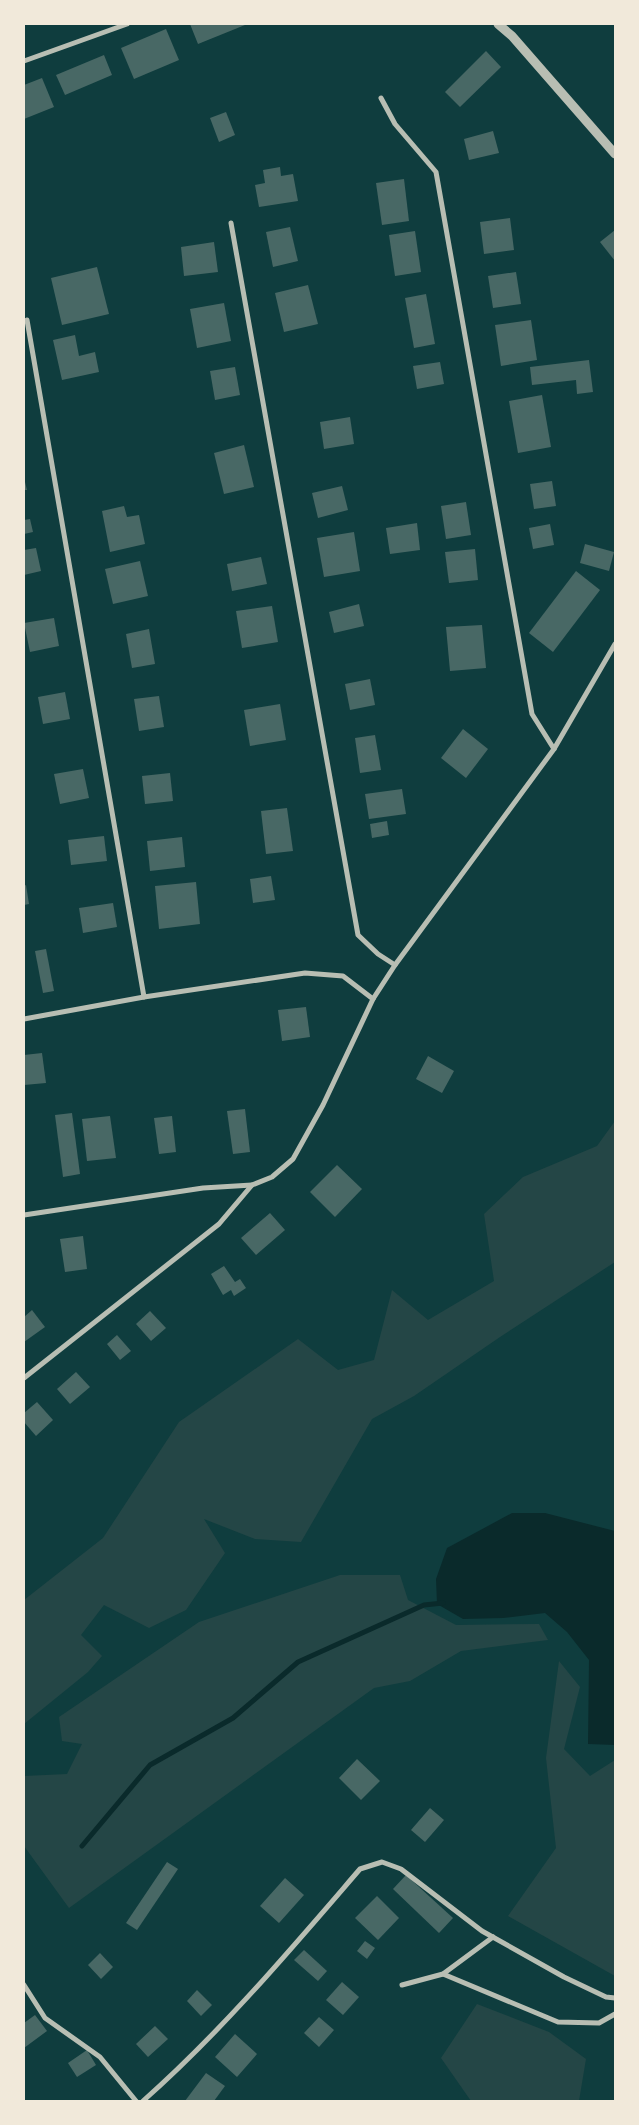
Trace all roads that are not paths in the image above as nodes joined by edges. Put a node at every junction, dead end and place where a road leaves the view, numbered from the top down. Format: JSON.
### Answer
{"nodes":[{"id":1,"x":127,"y":24,"type":"edge"},
{"id":2,"x":498,"y":24,"type":"edge"},
{"id":3,"x":24,"y":61,"type":"edge"},
{"id":4,"x":382,"y":98,"type":"dead end"},
{"id":5,"x":615,"y":154,"type":"edge"},
{"id":6,"x":232,"y":223,"type":"dead end"},
{"id":7,"x":27,"y":320,"type":"dead end"},
{"id":8,"x":615,"y":644,"type":"edge"},
{"id":9,"x":554,"y":749,"type":"junction"},
{"id":10,"x":395,"y":965,"type":"junction"},
{"id":11,"x":144,"y":997,"type":"junction"},
{"id":12,"x":374,"y":999,"type":"junction"},
{"id":13,"x":24,"y":1019,"type":"edge"},
{"id":14,"x":252,"y":1186,"type":"junction"},
{"id":15,"x":24,"y":1214,"type":"edge"},
{"id":16,"x":24,"y":1378,"type":"edge"},
{"id":17,"x":493,"y":1937,"type":"junction"},
{"id":18,"x":443,"y":1974,"type":"junction"},
{"id":19,"x":24,"y":1985,"type":"edge"},
{"id":20,"x":402,"y":1985,"type":"dead end"},
{"id":21,"x":615,"y":1998,"type":"edge"},
{"id":22,"x":615,"y":2014,"type":"edge"},
{"id":23,"x":136,"y":2101,"type":"edge"},
{"id":24,"x":143,"y":2101,"type":"edge"}],
"edges":[{"from":1,"to":3,"type":"street"},
{"from":2,"to":5,"type":"street"},
{"from":4,"to":9,"type":"street"},
{"from":6,"to":10,"type":"street"},
{"from":7,"to":11,"type":"street"},
{"from":8,"to":9,"type":"street"},
{"from":9,"to":10,"type":"street"},
{"from":10,"to":12,"type":"street"},
{"from":11,"to":12,"type":"street"},
{"from":11,"to":13,"type":"street"},
{"from":12,"to":14,"type":"street"},
{"from":14,"to":15,"type":"street"},
{"from":14,"to":16,"type":"street"},
{"from":17,"to":18,"type":"street"},
{"from":17,"to":21,"type":"street"},
{"from":17,"to":24,"type":"street"},
{"from":18,"to":20,"type":"street"},
{"from":18,"to":22,"type":"street"},
{"from":19,"to":23,"type":"street"}]}
